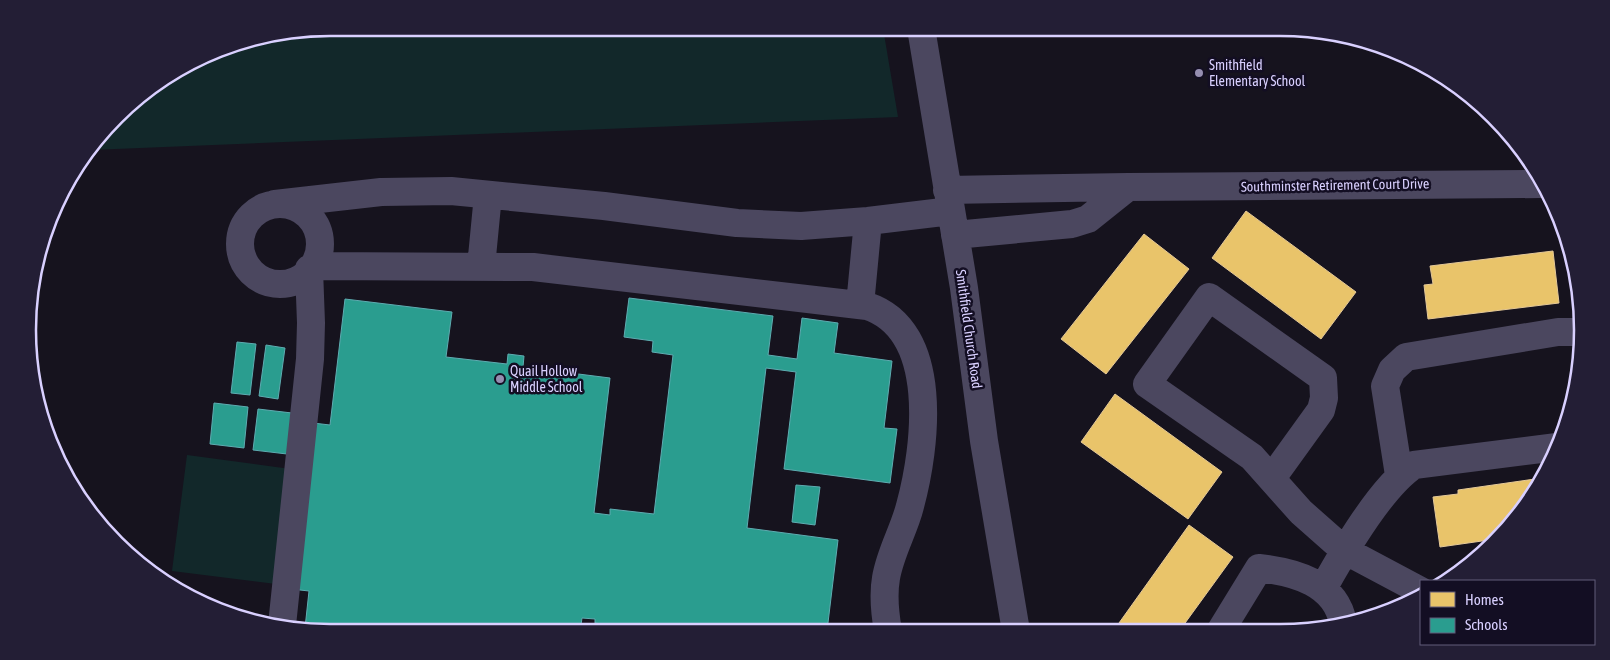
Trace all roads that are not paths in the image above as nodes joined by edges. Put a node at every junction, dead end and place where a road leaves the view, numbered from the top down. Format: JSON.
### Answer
{"nodes":[{"id":1,"x":922,"y":36,"type":"edge"},
{"id":2,"x":1535,"y":184,"type":"edge"},
{"id":3,"x":1128,"y":187,"type":"junction"},
{"id":4,"x":488,"y":195,"type":"junction"},
{"id":5,"x":275,"y":204,"type":"junction"},
{"id":6,"x":951,"y":212,"type":"junction"},
{"id":7,"x":868,"y":221,"type":"junction"},
{"id":8,"x":481,"y":266,"type":"junction"},
{"id":9,"x":311,"y":268,"type":"junction"},
{"id":10,"x":860,"y":305,"type":"junction"},
{"id":11,"x":1574,"y":332,"type":"edge"},
{"id":12,"x":1548,"y":448,"type":"edge"},
{"id":13,"x":1398,"y":475,"type":"junction"},
{"id":14,"x":1272,"y":478,"type":"junction"},
{"id":15,"x":1344,"y":550,"type":"junction"},
{"id":16,"x":1324,"y":587,"type":"junction"},
{"id":17,"x":1417,"y":589,"type":"edge"},
{"id":18,"x":1342,"y":617,"type":"edge"},
{"id":19,"x":283,"y":620,"type":"edge"},
{"id":20,"x":887,"y":624,"type":"edge"},
{"id":21,"x":1015,"y":624,"type":"edge"},
{"id":22,"x":1225,"y":624,"type":"edge"}],
"edges":[{"from":1,"to":6,"type":"street","name":"Smithfield Church Road"},
{"from":2,"to":3,"type":"street","name":"Southminster Retirement Court Drive"},
{"from":3,"to":6,"type":"street","name":"Southminster Retirement Court Drive"},
{"from":3,"to":6,"type":"street"},
{"from":4,"to":5,"type":"street"},
{"from":4,"to":7,"type":"street"},
{"from":4,"to":8,"type":"street"},
{"from":5,"to":9,"type":"street"},
{"from":5,"to":9,"type":"street"},
{"from":6,"to":7,"type":"street"},
{"from":6,"to":21,"type":"street","name":"Smithfield Church Road"},
{"from":7,"to":10,"type":"street"},
{"from":8,"to":9,"type":"street"},
{"from":8,"to":10,"type":"street"},
{"from":9,"to":19,"type":"street"},
{"from":10,"to":20,"type":"street"},
{"from":11,"to":13,"type":"street"},
{"from":12,"to":13,"type":"street"},
{"from":13,"to":15,"type":"street"},
{"from":14,"to":14,"type":"street"},
{"from":14,"to":15,"type":"street"},
{"from":15,"to":16,"type":"street"},
{"from":15,"to":17,"type":"street"},
{"from":16,"to":18,"type":"street"},
{"from":16,"to":22,"type":"street"}]}
